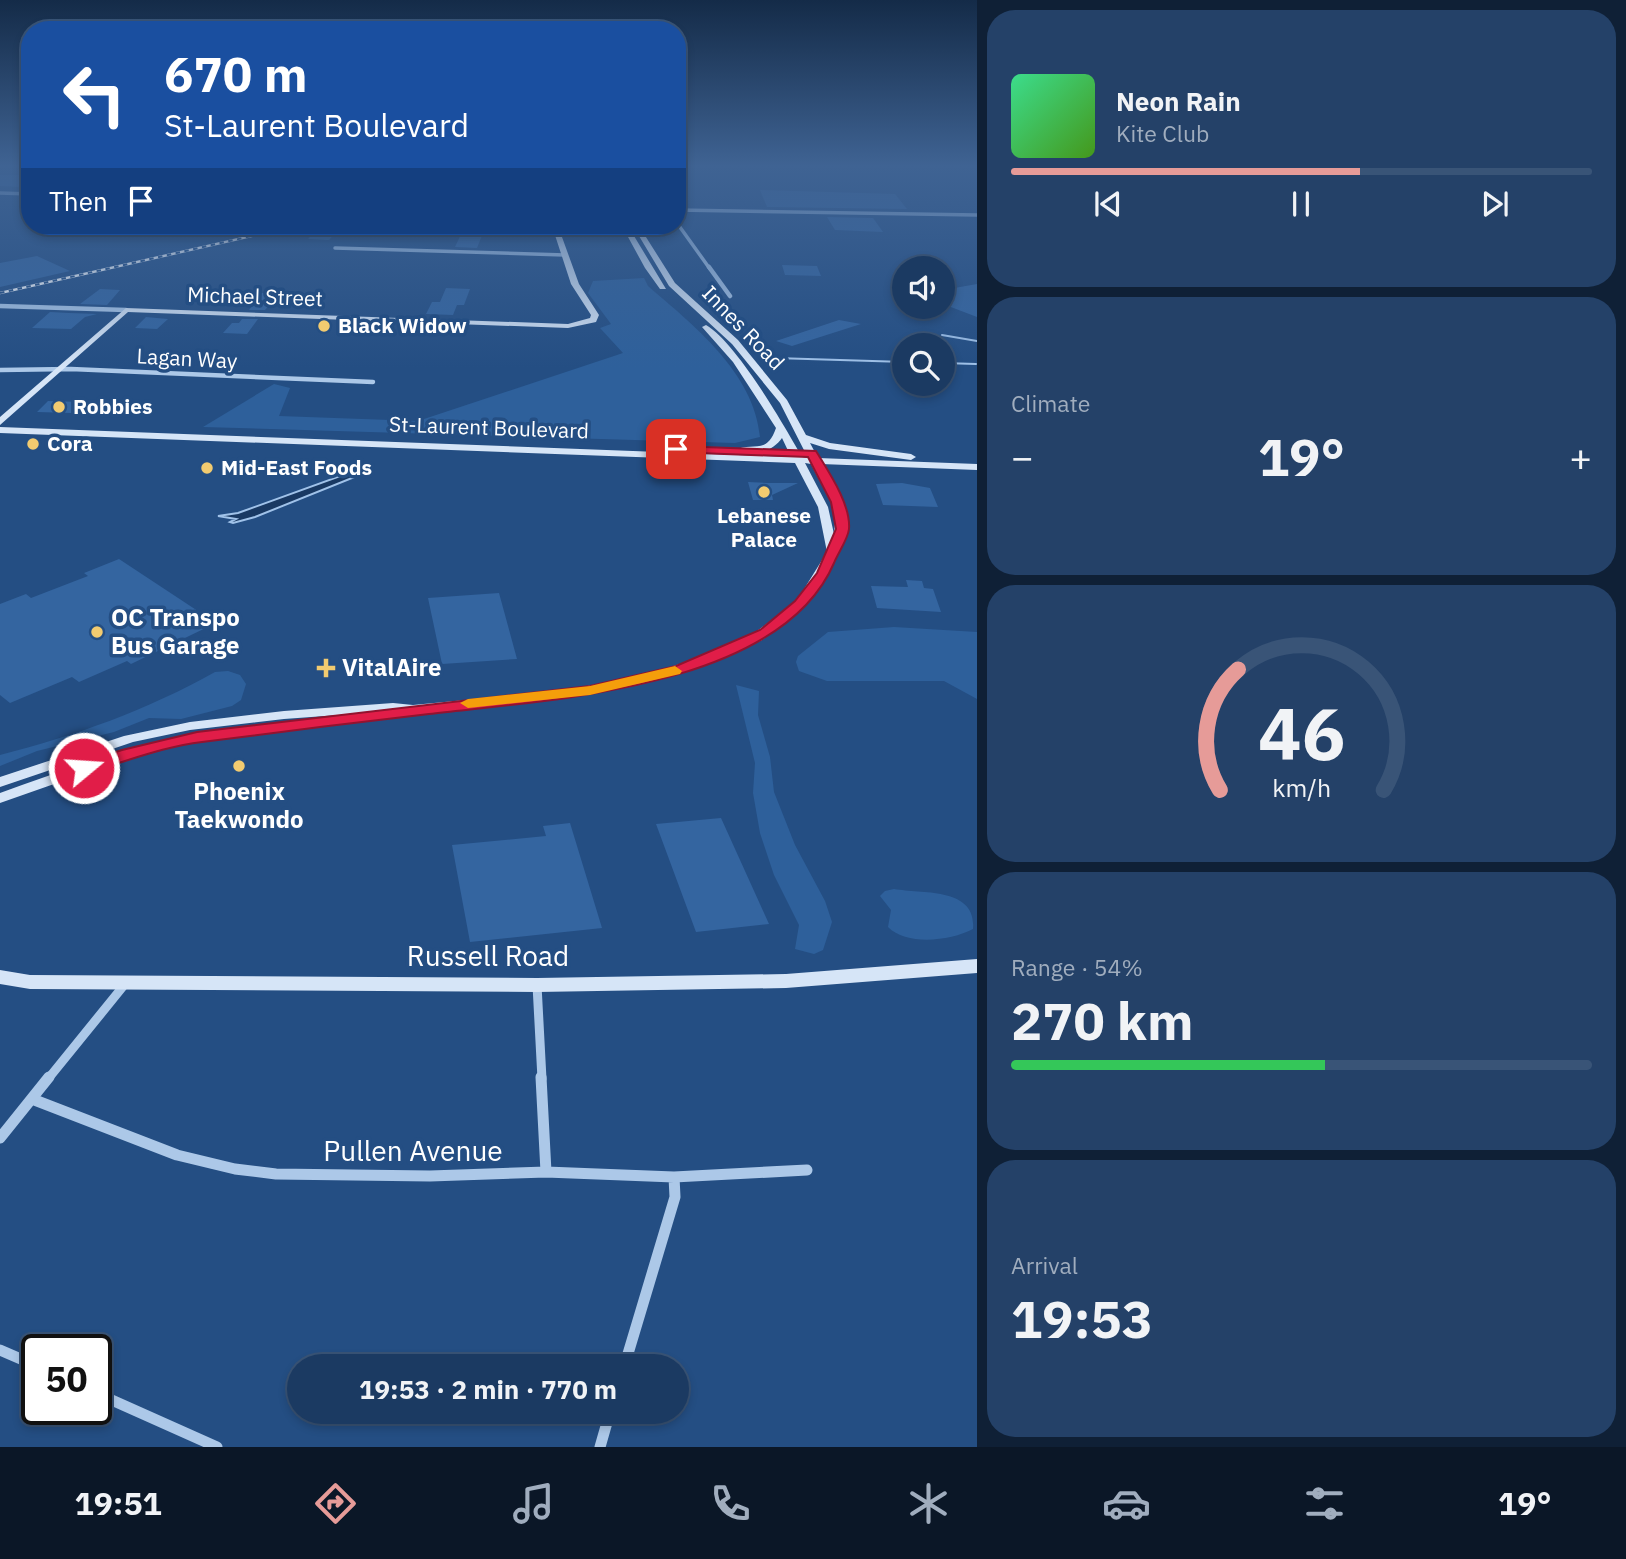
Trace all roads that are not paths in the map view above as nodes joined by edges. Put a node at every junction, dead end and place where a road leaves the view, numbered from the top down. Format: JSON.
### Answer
{"nodes":[{"id":1,"x":558,"y":235,"type":"edge"},
{"id":2,"x":630,"y":235,"type":"edge"},
{"id":3,"x":641,"y":235,"type":"edge"},
{"id":4,"x":686,"y":235,"type":"edge"},
{"id":5,"x":335,"y":248,"type":"dead end"},
{"id":6,"x":565,"y":255,"type":"junction"},
{"id":7,"x":730,"y":296,"type":"dead end"},
{"id":8,"x":0,"y":306,"type":"edge"},
{"id":9,"x":126,"y":310,"type":"junction"},
{"id":10,"x":0,"y":370,"type":"edge"},
{"id":11,"x":56,"y":371,"type":"junction"},
{"id":12,"x":373,"y":382,"type":"dead end"},
{"id":13,"x":12,"y":411,"type":"junction"},
{"id":14,"x":0,"y":416,"type":"edge"},
{"id":15,"x":0,"y":423,"type":"edge"},
{"id":16,"x":781,"y":428,"type":"junction"},
{"id":17,"x":31,"y":429,"type":"junction"},
{"id":18,"x":0,"y":430,"type":"edge"},
{"id":19,"x":0,"y":436,"type":"edge"},
{"id":20,"x":805,"y":438,"type":"junction"},
{"id":21,"x":453,"y":444,"type":"junction"},
{"id":22,"x":730,"y":451,"type":"junction"},
{"id":23,"x":694,"y":457,"type":"junction"},
{"id":24,"x":796,"y":457,"type":"junction"},
{"id":25,"x":911,"y":457,"type":"junction"},
{"id":26,"x":814,"y":458,"type":"junction"},
{"id":27,"x":977,"y":459,"type":"edge"},
{"id":28,"x":856,"y":464,"type":"junction"},
{"id":29,"x":977,"y":467,"type":"edge"},
{"id":30,"x":807,"y":476,"type":"junction"},
{"id":31,"x":837,"y":502,"type":"junction"},
{"id":32,"x":832,"y":551,"type":"junction"},
{"id":33,"x":413,"y":709,"type":"junction"},
{"id":34,"x":0,"y":782,"type":"edge"},
{"id":35,"x":0,"y":798,"type":"edge"},
{"id":36,"x":977,"y":966,"type":"edge"},
{"id":37,"x":0,"y":977,"type":"edge"},
{"id":38,"x":126,"y":983,"type":"junction"},
{"id":39,"x":537,"y":985,"type":"junction"},
{"id":40,"x":32,"y":1099,"type":"junction"},
{"id":41,"x":0,"y":1138,"type":"edge"},
{"id":42,"x":807,"y":1171,"type":"dead end"},
{"id":43,"x":546,"y":1172,"type":"junction"},
{"id":44,"x":674,"y":1177,"type":"junction"},
{"id":45,"x":0,"y":1350,"type":"edge"},
{"id":46,"x":628,"y":1354,"type":"edge"},
{"id":47,"x":21,"y":1359,"type":"edge"},
{"id":48,"x":112,"y":1400,"type":"edge"},
{"id":49,"x":607,"y":1424,"type":"edge"},
{"id":50,"x":217,"y":1447,"type":"edge"},
{"id":51,"x":600,"y":1447,"type":"edge"}],
"edges":[{"from":1,"to":6,"type":"main road"},
{"from":2,"to":16,"type":"main road","name":"Innes Road"},
{"from":3,"to":20,"type":"main road","name":"Innes Road"},
{"from":4,"to":7,"type":"street"},
{"from":5,"to":6,"type":"street"},
{"from":6,"to":9,"type":"main road","name":"Michael Street"},
{"from":8,"to":9,"type":"street","name":"Michael Street"},
{"from":9,"to":11,"type":"main road"},
{"from":10,"to":11,"type":"street","name":"Lagan Way"},
{"from":11,"to":12,"type":"street","name":"Lagan Way"},
{"from":11,"to":13,"type":"main road"},
{"from":13,"to":14,"type":"main road"},
{"from":13,"to":15,"type":"main road"},
{"from":13,"to":17,"type":"main road"},
{"from":15,"to":17,"type":"main road","name":"St-Laurent Boulevard"},
{"from":16,"to":22,"type":"main road"},
{"from":16,"to":24,"type":"main road","name":"Innes Road"},
{"from":17,"to":18,"type":"main road","name":"St-Laurent Boulevard"},
{"from":17,"to":19,"type":"main road"},
{"from":17,"to":21,"type":"main road","name":"St-Laurent Boulevard"},
{"from":20,"to":25,"type":"main road"},
{"from":20,"to":26,"type":"main road","name":"Innes Road"},
{"from":21,"to":22,"type":"main road","name":"St-Laurent Boulevard"},
{"from":21,"to":23,"type":"main road","name":"St-Laurent Boulevard"},
{"from":22,"to":24,"type":"main road","name":"St-Laurent Boulevard"},
{"from":23,"to":24,"type":"main road","name":"St-Laurent Boulevard"},
{"from":23,"to":30,"type":"main road"},
{"from":24,"to":26,"type":"main road","name":"St-Laurent Boulevard"},
{"from":24,"to":30,"type":"main road","name":"Innes Road"},
{"from":25,"to":26,"type":"main road","name":"St-Laurent Boulevard"},
{"from":25,"to":27,"type":"main road","name":"St-Laurent Boulevard"},
{"from":26,"to":28,"type":"main road","name":"St-Laurent Boulevard"},
{"from":26,"to":31,"type":"main road","name":"Innes Road"},
{"from":28,"to":29,"type":"main road","name":"St-Laurent Boulevard"},
{"from":28,"to":31,"type":"main road"},
{"from":30,"to":32,"type":"main road","name":"Innes Road"},
{"from":31,"to":32,"type":"main road"},
{"from":32,"to":33,"type":"main road"},
{"from":33,"to":34,"type":"main road"},
{"from":33,"to":35,"type":"main road"},
{"from":36,"to":39,"type":"main road","name":"Russell Road"},
{"from":37,"to":38,"type":"main road","name":"Russell Road"},
{"from":38,"to":39,"type":"main road","name":"Russell Road"},
{"from":38,"to":40,"type":"street"},
{"from":39,"to":43,"type":"street"},
{"from":40,"to":41,"type":"street"},
{"from":40,"to":43,"type":"street","name":"Pullen Avenue"},
{"from":42,"to":44,"type":"street","name":"Pullen Avenue"},
{"from":43,"to":44,"type":"street","name":"Pullen Avenue"},
{"from":44,"to":46,"type":"street"},
{"from":45,"to":47,"type":"street"},
{"from":48,"to":50,"type":"street"},
{"from":49,"to":51,"type":"street"}]}
